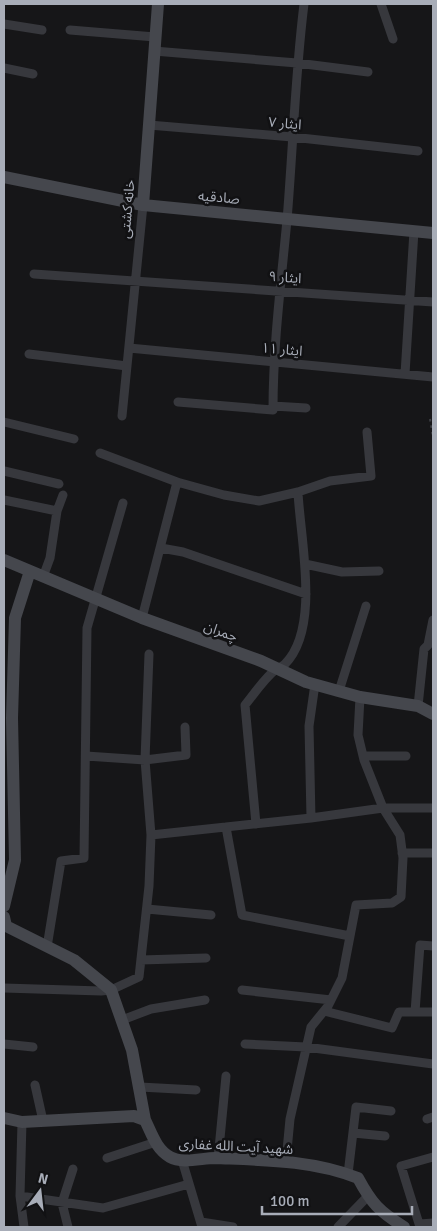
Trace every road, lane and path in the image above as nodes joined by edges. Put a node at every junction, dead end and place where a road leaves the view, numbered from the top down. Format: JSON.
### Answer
{"nodes":[{"id":1,"x":158,"y":4,"type":"edge"},
{"id":2,"x":304,"y":4,"type":"edge"},
{"id":3,"x":381,"y":4,"type":"edge"},
{"id":4,"x":4,"y":24,"type":"edge"},
{"id":5,"x":42,"y":30,"type":"dead end"},
{"id":6,"x":70,"y":30,"type":"dead end"},
{"id":7,"x":155,"y":37,"type":"junction"},
{"id":8,"x":393,"y":39,"type":"dead end"},
{"id":9,"x":154,"y":51,"type":"junction"},
{"id":10,"x":296,"y":63,"type":"junction"},
{"id":11,"x":4,"y":68,"type":"edge"},
{"id":12,"x":368,"y":72,"type":"dead end"},
{"id":13,"x":33,"y":74,"type":"dead end"},
{"id":14,"x":149,"y":125,"type":"junction"},
{"id":15,"x":292,"y":137,"type":"junction"},
{"id":16,"x":418,"y":151,"type":"dead end"},
{"id":17,"x":4,"y":177,"type":"edge"},
{"id":18,"x":143,"y":205,"type":"junction"},
{"id":19,"x":287,"y":219,"type":"junction"},
{"id":20,"x":414,"y":231,"type":"junction"},
{"id":21,"x":433,"y":233,"type":"edge"},
{"id":22,"x":34,"y":274,"type":"dead end"},
{"id":23,"x":135,"y":280,"type":"junction"},
{"id":24,"x":280,"y":290,"type":"junction"},
{"id":25,"x":410,"y":300,"type":"junction"},
{"id":26,"x":433,"y":302,"type":"edge"},
{"id":27,"x":129,"y":348,"type":"junction"},
{"id":28,"x":29,"y":354,"type":"dead end"},
{"id":29,"x":273,"y":362,"type":"junction"},
{"id":30,"x":127,"y":366,"type":"junction"},
{"id":31,"x":405,"y":374,"type":"junction"},
{"id":32,"x":433,"y":377,"type":"edge"},
{"id":33,"x":178,"y":402,"type":"dead end"},
{"id":34,"x":272,"y":406,"type":"junction"},
{"id":35,"x":306,"y":408,"type":"dead end"},
{"id":36,"x":122,"y":416,"type":"dead end"},
{"id":37,"x":430,"y":419,"type":"dead end"},
{"id":38,"x":4,"y":422,"type":"edge"},
{"id":39,"x":367,"y":432,"type":"dead end"},
{"id":40,"x":433,"y":437,"type":"edge"},
{"id":41,"x":74,"y":439,"type":"dead end"},
{"id":42,"x":100,"y":454,"type":"dead end"},
{"id":43,"x":4,"y":472,"type":"edge"},
{"id":44,"x":177,"y":482,"type":"junction"},
{"id":45,"x":59,"y":484,"type":"dead end"},
{"id":46,"x":298,"y":492,"type":"junction"},
{"id":47,"x":62,"y":495,"type":"dead end"},
{"id":48,"x":4,"y":500,"type":"edge"},
{"id":49,"x":123,"y":503,"type":"dead end"},
{"id":50,"x":58,"y":511,"type":"junction"},
{"id":51,"x":161,"y":548,"type":"junction"},
{"id":52,"x":4,"y":560,"type":"edge"},
{"id":53,"x":305,"y":564,"type":"junction"},
{"id":54,"x":30,"y":571,"type":"junction"},
{"id":55,"x":379,"y":571,"type":"dead end"},
{"id":56,"x":44,"y":577,"type":"junction"},
{"id":57,"x":306,"y":594,"type":"junction"},
{"id":58,"x":94,"y":598,"type":"junction"},
{"id":59,"x":366,"y":606,"type":"dead end"},
{"id":60,"x":142,"y":618,"type":"junction"},
{"id":61,"x":433,"y":620,"type":"edge"},
{"id":62,"x":149,"y":654,"type":"dead end"},
{"id":63,"x":275,"y":670,"type":"junction"},
{"id":64,"x":315,"y":684,"type":"junction"},
{"id":65,"x":339,"y":691,"type":"junction"},
{"id":66,"x":360,"y":697,"type":"junction"},
{"id":67,"x":418,"y":706,"type":"junction"},
{"id":68,"x":433,"y":714,"type":"edge"},
{"id":69,"x":185,"y":727,"type":"dead end"},
{"id":70,"x":86,"y":756,"type":"junction"},
{"id":71,"x":363,"y":756,"type":"junction"},
{"id":72,"x":406,"y":756,"type":"dead end"},
{"id":73,"x":145,"y":760,"type":"junction"},
{"id":74,"x":383,"y":808,"type":"junction"},
{"id":75,"x":433,"y":808,"type":"edge"},
{"id":76,"x":311,"y":818,"type":"junction"},
{"id":77,"x":256,"y":824,"type":"junction"},
{"id":78,"x":226,"y":827,"type":"junction"},
{"id":79,"x":151,"y":835,"type":"junction"},
{"id":80,"x":402,"y":853,"type":"junction"},
{"id":81,"x":433,"y":853,"type":"edge"},
{"id":82,"x":4,"y":906,"type":"edge"},
{"id":83,"x":147,"y":909,"type":"junction"},
{"id":84,"x":211,"y":915,"type":"dead end"},
{"id":85,"x":4,"y":917,"type":"edge"},
{"id":86,"x":350,"y":936,"type":"junction"},
{"id":87,"x":433,"y":946,"type":"edge"},
{"id":88,"x":47,"y":947,"type":"junction"},
{"id":89,"x":206,"y":958,"type":"dead end"},
{"id":90,"x":141,"y":960,"type":"junction"},
{"id":91,"x":4,"y":988,"type":"edge"},
{"id":92,"x":111,"y":990,"type":"junction"},
{"id":93,"x":242,"y":990,"type":"dead end"},
{"id":94,"x":205,"y":1000,"type":"dead end"},
{"id":95,"x":331,"y":1000,"type":"junction"},
{"id":96,"x":324,"y":1011,"type":"junction"},
{"id":97,"x":415,"y":1012,"type":"junction"},
{"id":98,"x":433,"y":1012,"type":"edge"},
{"id":99,"x":122,"y":1020,"type":"junction"},
{"id":100,"x":4,"y":1044,"type":"edge"},
{"id":101,"x":245,"y":1044,"type":"dead end"},
{"id":102,"x":33,"y":1047,"type":"dead end"},
{"id":103,"x":306,"y":1047,"type":"junction"},
{"id":104,"x":433,"y":1064,"type":"edge"},
{"id":105,"x":226,"y":1076,"type":"dead end"},
{"id":106,"x":35,"y":1085,"type":"dead end"},
{"id":107,"x":140,"y":1087,"type":"junction"},
{"id":108,"x":196,"y":1090,"type":"dead end"},
{"id":109,"x":391,"y":1111,"type":"dead end"},
{"id":110,"x":4,"y":1118,"type":"edge"},
{"id":111,"x":145,"y":1120,"type":"junction"},
{"id":112,"x":43,"y":1121,"type":"junction"},
{"id":113,"x":22,"y":1122,"type":"junction"},
{"id":114,"x":353,"y":1133,"type":"junction"},
{"id":115,"x":385,"y":1136,"type":"dead end"},
{"id":116,"x":156,"y":1142,"type":"junction"},
{"id":117,"x":433,"y":1157,"type":"edge"},
{"id":118,"x":107,"y":1158,"type":"dead end"},
{"id":119,"x":218,"y":1159,"type":"junction"},
{"id":120,"x":182,"y":1160,"type":"junction"},
{"id":121,"x":286,"y":1161,"type":"junction"},
{"id":122,"x":73,"y":1169,"type":"dead end"},
{"id":123,"x":348,"y":1174,"type":"junction"},
{"id":124,"x":189,"y":1184,"type":"junction"},
{"id":125,"x":20,"y":1196,"type":"junction"},
{"id":126,"x":368,"y":1196,"type":"junction"},
{"id":127,"x":62,"y":1203,"type":"junction"},
{"id":128,"x":433,"y":1223,"type":"edge"},
{"id":129,"x":202,"y":1225,"type":"edge"},
{"id":130,"x":420,"y":1226,"type":"edge"},
{"id":131,"x":24,"y":1227,"type":"edge"},
{"id":132,"x":68,"y":1227,"type":"edge"},
{"id":133,"x":233,"y":1227,"type":"edge"},
{"id":134,"x":338,"y":1227,"type":"edge"},
{"id":135,"x":404,"y":1227,"type":"edge"}],
"edges":[{"from":1,"to":7,"type":"street","name":"خانه کشتی"},
{"from":2,"to":10,"type":"street"},
{"from":3,"to":8,"type":"street"},
{"from":4,"to":5,"type":"street"},
{"from":6,"to":7,"type":"street"},
{"from":7,"to":9,"type":"street","name":"خانه کشتی"},
{"from":9,"to":10,"type":"street"},
{"from":9,"to":14,"type":"street","name":"خانه کشتی"},
{"from":10,"to":12,"type":"street"},
{"from":10,"to":15,"type":"street"},
{"from":11,"to":13,"type":"street"},
{"from":14,"to":15,"type":"street","name":"ایثار ۷"},
{"from":14,"to":18,"type":"street","name":"خانه کشتی"},
{"from":15,"to":16,"type":"street","name":"ایثار ۷"},
{"from":15,"to":19,"type":"street"},
{"from":17,"to":18,"type":"street","name":"صادقیه"},
{"from":18,"to":19,"type":"street","name":"صادقیه"},
{"from":18,"to":23,"type":"street","name":"خانه کشتی"},
{"from":19,"to":20,"type":"street","name":"صادقیه"},
{"from":19,"to":24,"type":"street"},
{"from":20,"to":21,"type":"street","name":"صادقیه"},
{"from":20,"to":25,"type":"street"},
{"from":22,"to":23,"type":"street","name":"ایثار ۹"},
{"from":23,"to":24,"type":"street","name":"ایثار ۹"},
{"from":23,"to":27,"type":"street","name":"خانه کشتی"},
{"from":24,"to":25,"type":"street","name":"ایثار ۹"},
{"from":24,"to":29,"type":"street"},
{"from":25,"to":26,"type":"street","name":"ایثار ۹"},
{"from":25,"to":31,"type":"street"},
{"from":27,"to":29,"type":"street","name":"ایثار ۱۱"},
{"from":27,"to":30,"type":"street","name":"خانه کشتی"},
{"from":28,"to":30,"type":"street"},
{"from":29,"to":31,"type":"street","name":"ایثار ۱۱"},
{"from":29,"to":34,"type":"street"},
{"from":30,"to":36,"type":"street","name":"خانه کشتی"},
{"from":31,"to":32,"type":"street","name":"ایثار ۱۱"},
{"from":33,"to":34,"type":"street"},
{"from":34,"to":35,"type":"street"},
{"from":37,"to":40,"type":"path"},
{"from":38,"to":41,"type":"street"},
{"from":39,"to":46,"type":"street"},
{"from":42,"to":44,"type":"street"},
{"from":43,"to":45,"type":"street"},
{"from":44,"to":46,"type":"street"},
{"from":44,"to":51,"type":"street"},
{"from":46,"to":53,"type":"street"},
{"from":47,"to":50,"type":"street"},
{"from":48,"to":50,"type":"street"},
{"from":49,"to":58,"type":"street"},
{"from":50,"to":56,"type":"street"},
{"from":51,"to":57,"type":"street"},
{"from":51,"to":60,"type":"street"},
{"from":52,"to":54,"type":"street","name":"چمران"},
{"from":53,"to":55,"type":"street"},
{"from":53,"to":57,"type":"street"},
{"from":54,"to":56,"type":"street","name":"چمران"},
{"from":54,"to":82,"type":"street"},
{"from":56,"to":58,"type":"street","name":"چمران"},
{"from":57,"to":63,"type":"street"},
{"from":58,"to":60,"type":"street","name":"چمران"},
{"from":58,"to":70,"type":"street"},
{"from":59,"to":65,"type":"street"},
{"from":60,"to":63,"type":"street","name":"چمران"},
{"from":61,"to":67,"type":"street"},
{"from":62,"to":73,"type":"street"},
{"from":63,"to":64,"type":"street","name":"چمران"},
{"from":63,"to":77,"type":"street"},
{"from":64,"to":65,"type":"street","name":"چمران"},
{"from":64,"to":76,"type":"street"},
{"from":65,"to":66,"type":"street","name":"چمران"},
{"from":66,"to":67,"type":"street","name":"چمران"},
{"from":66,"to":71,"type":"street"},
{"from":67,"to":68,"type":"street","name":"چمران"},
{"from":69,"to":73,"type":"street"},
{"from":70,"to":73,"type":"street"},
{"from":70,"to":88,"type":"street"},
{"from":71,"to":72,"type":"street"},
{"from":71,"to":74,"type":"street"},
{"from":73,"to":79,"type":"street"},
{"from":74,"to":75,"type":"street"},
{"from":74,"to":76,"type":"street"},
{"from":74,"to":80,"type":"street"},
{"from":76,"to":77,"type":"street"},
{"from":77,"to":78,"type":"street"},
{"from":78,"to":79,"type":"street"},
{"from":78,"to":86,"type":"street"},
{"from":79,"to":83,"type":"street"},
{"from":80,"to":81,"type":"street"},
{"from":80,"to":86,"type":"street"},
{"from":83,"to":84,"type":"street"},
{"from":83,"to":90,"type":"street"},
{"from":85,"to":88,"type":"street"},
{"from":86,"to":95,"type":"street"},
{"from":87,"to":97,"type":"street"},
{"from":88,"to":92,"type":"street"},
{"from":89,"to":90,"type":"street"},
{"from":90,"to":92,"type":"street"},
{"from":91,"to":92,"type":"street"},
{"from":92,"to":99,"type":"street","name":"شهید آیت الله غفاری"},
{"from":93,"to":95,"type":"street"},
{"from":94,"to":99,"type":"street"},
{"from":95,"to":96,"type":"street"},
{"from":96,"to":97,"type":"street"},
{"from":96,"to":103,"type":"street"},
{"from":97,"to":98,"type":"street"},
{"from":99,"to":107,"type":"street","name":"شهید آیت الله غفاری"},
{"from":100,"to":102,"type":"street"},
{"from":101,"to":103,"type":"street"},
{"from":103,"to":104,"type":"street"},
{"from":103,"to":121,"type":"street"},
{"from":105,"to":119,"type":"street"},
{"from":106,"to":112,"type":"street"},
{"from":107,"to":108,"type":"street"},
{"from":107,"to":111,"type":"street","name":"شهید آیت الله غفاری"},
{"from":109,"to":114,"type":"street"},
{"from":110,"to":113,"type":"street"},
{"from":111,"to":112,"type":"street"},
{"from":111,"to":116,"type":"street","name":"شهید آیت الله غفاری"},
{"from":112,"to":113,"type":"street"},
{"from":113,"to":125,"type":"street"},
{"from":114,"to":115,"type":"street"},
{"from":114,"to":123,"type":"street"},
{"from":116,"to":118,"type":"street"},
{"from":116,"to":120,"type":"street","name":"شهید آیت الله غفاری"},
{"from":117,"to":130,"type":"street"},
{"from":119,"to":120,"type":"street","name":"شهید آیت الله غفاری"},
{"from":119,"to":121,"type":"street","name":"شهید آیت الله غفاری"},
{"from":120,"to":124,"type":"street"},
{"from":121,"to":123,"type":"street","name":"شهید آیت الله غفاری"},
{"from":122,"to":127,"type":"street"},
{"from":123,"to":126,"type":"street"},
{"from":124,"to":127,"type":"street"},
{"from":124,"to":129,"type":"street"},
{"from":125,"to":127,"type":"street"},
{"from":125,"to":131,"type":"street"},
{"from":126,"to":134,"type":"street"},
{"from":126,"to":135,"type":"street"},
{"from":127,"to":132,"type":"street"},
{"from":128,"to":130,"type":"street"},
{"from":129,"to":133,"type":"street"}]}
